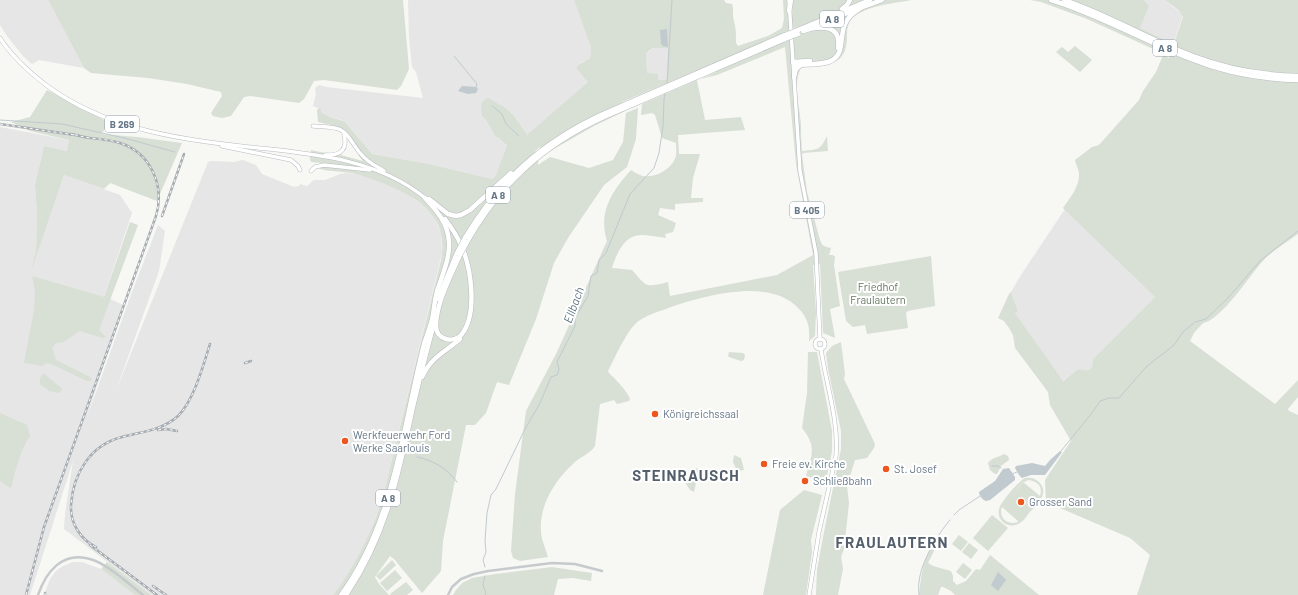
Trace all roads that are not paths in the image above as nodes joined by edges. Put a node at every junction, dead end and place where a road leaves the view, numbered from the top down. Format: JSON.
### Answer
{"nodes":[{"id":1,"x":790,"y":0,"type":"edge"},
{"id":2,"x":850,"y":0,"type":"edge"},
{"id":3,"x":870,"y":0,"type":"edge"},
{"id":4,"x":882,"y":0,"type":"edge"},
{"id":5,"x":1051,"y":0,"type":"edge"},
{"id":6,"x":1064,"y":0,"type":"edge"},
{"id":7,"x":862,"y":7,"type":"junction"},
{"id":8,"x":789,"y":11,"type":"joint"},
{"id":9,"x":837,"y":13,"type":"junction"},
{"id":10,"x":803,"y":31,"type":"junction"},
{"id":11,"x":798,"y":32,"type":"junction"},
{"id":12,"x":0,"y":38,"type":"edge"},
{"id":13,"x":793,"y":62,"type":"junction"},
{"id":14,"x":803,"y":64,"type":"junction"},
{"id":15,"x":1298,"y":76,"type":"edge"},
{"id":16,"x":794,"y":77,"type":"junction"},
{"id":17,"x":1298,"y":80,"type":"edge"},
{"id":18,"x":313,"y":126,"type":"dead end"},
{"id":19,"x":342,"y":131,"type":"junction"},
{"id":20,"x":203,"y":142,"type":"junction"},
{"id":21,"x":276,"y":150,"type":"junction"},
{"id":22,"x":538,"y":154,"type":"junction"},
{"id":23,"x":322,"y":155,"type":"junction"},
{"id":24,"x":525,"y":162,"type":"junction"},
{"id":25,"x":300,"y":170,"type":"dead end"},
{"id":26,"x":311,"y":171,"type":"dead end"},
{"id":27,"x":394,"y":177,"type":"junction"},
{"id":28,"x":425,"y":197,"type":"junction"},
{"id":29,"x":466,"y":240,"type":"junction"},
{"id":30,"x":434,"y":315,"type":"junction"},
{"id":31,"x":820,"y":339,"type":"junction"},
{"id":32,"x":821,"y":349,"type":"junction"},
{"id":33,"x":418,"y":388,"type":"junction"},
{"id":34,"x":602,"y":571,"type":"dead end"},
{"id":35,"x":38,"y":595,"type":"edge"},
{"id":36,"x":143,"y":595,"type":"edge"},
{"id":37,"x":341,"y":595,"type":"edge"},
{"id":38,"x":346,"y":595,"type":"edge"},
{"id":39,"x":448,"y":595,"type":"edge"},
{"id":40,"x":809,"y":595,"type":"edge"}],
"edges":[{"from":1,"to":8,"type":"highway"},
{"from":2,"to":9,"type":"highway"},
{"from":3,"to":9,"type":"highway","number":"A 8"},
{"from":4,"to":7,"type":"highway","number":"A 8"},
{"from":5,"to":17,"type":"highway","number":"A 8"},
{"from":6,"to":15,"type":"highway","number":"A 8"},
{"from":7,"to":10,"type":"highway","number":"A 8"},
{"from":7,"to":14,"type":"highway"},
{"from":8,"to":13,"type":"main road","number":"B 405"},
{"from":9,"to":11,"type":"highway","number":"A 8"},
{"from":10,"to":11,"type":"highway","number":"A 8"},
{"from":10,"to":13,"type":"highway"},
{"from":11,"to":22,"type":"highway","number":"A 8","bridge":true},
{"from":12,"to":20,"type":"main road","name":"B 269","number":"B 269"},
{"from":13,"to":14,"type":"highway"},
{"from":13,"to":16,"type":"main road","number":"B 405"},
{"from":14,"to":16,"type":"highway"},
{"from":16,"to":31,"type":"main road","number":"B 405"},
{"from":18,"to":19,"type":"main road"},
{"from":19,"to":23,"type":"main road"},
{"from":19,"to":27,"type":"main road"},
{"from":20,"to":21,"type":"main road","name":"B 269","number":"B 269"},
{"from":20,"to":25,"type":"main road"},
{"from":21,"to":23,"type":"main road"},
{"from":21,"to":27,"type":"main road","name":"B 269","number":"B 269"},
{"from":22,"to":24,"type":"highway","number":"A 8"},
{"from":22,"to":29,"type":"highway","number":"A 8"},
{"from":23,"to":27,"type":"main road"},
{"from":24,"to":28,"type":"highway"},
{"from":24,"to":29,"type":"highway","number":"A 8"},
{"from":26,"to":27,"type":"main road"},
{"from":27,"to":28,"type":"main road","name":"B 269","number":"B 269"},
{"from":28,"to":30,"type":"highway"},
{"from":28,"to":30,"type":"highway"},
{"from":28,"to":33,"type":"highway"},
{"from":29,"to":30,"type":"highway","number":"A 8","bridge":true},
{"from":30,"to":33,"type":"highway","number":"A 8"},
{"from":30,"to":37,"type":"highway","name":"A 8","number":"A 8"},
{"from":31,"to":32,"type":"main road"},
{"from":31,"to":32,"type":"main road"},
{"from":32,"to":40,"type":"main road"},
{"from":33,"to":38,"type":"highway","number":"A 8"},
{"from":34,"to":39,"type":"street"},
{"from":35,"to":36,"type":"street"}]}
